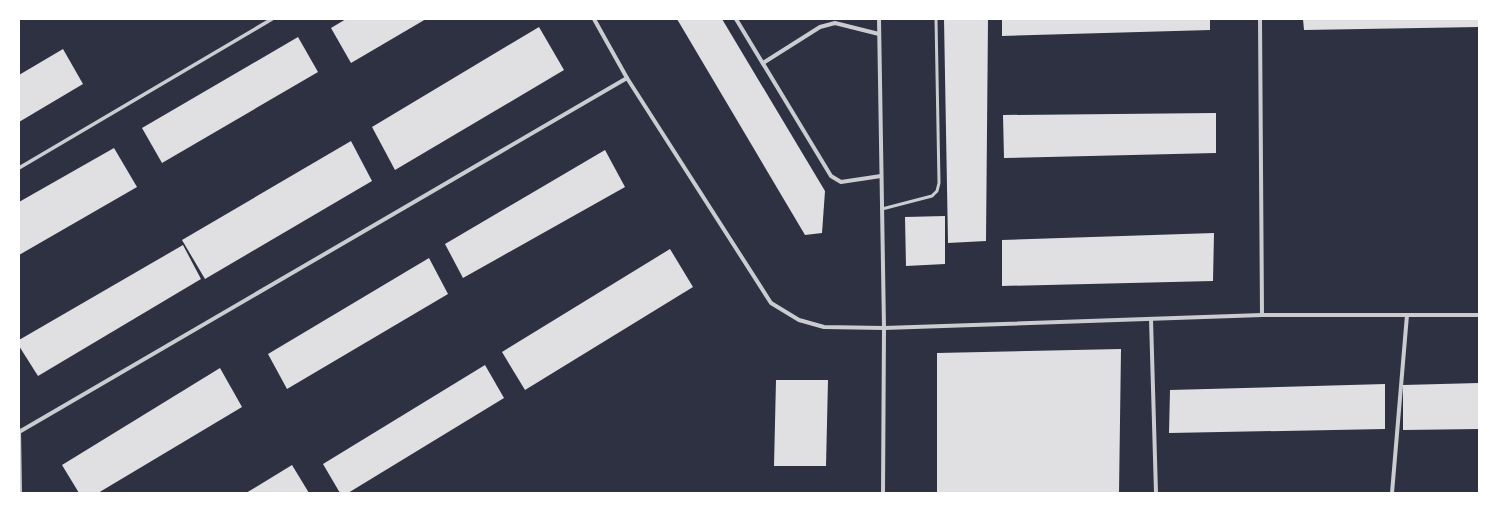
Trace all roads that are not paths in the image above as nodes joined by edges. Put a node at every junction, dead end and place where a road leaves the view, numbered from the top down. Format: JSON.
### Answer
{"nodes":[{"id":1,"x":272,"y":19,"type":"edge"},
{"id":2,"x":594,"y":19,"type":"edge"},
{"id":3,"x":736,"y":19,"type":"edge"},
{"id":4,"x":879,"y":19,"type":"edge"},
{"id":5,"x":936,"y":19,"type":"edge"},
{"id":6,"x":1260,"y":19,"type":"edge"},
{"id":7,"x":879,"y":34,"type":"junction"},
{"id":8,"x":763,"y":63,"type":"junction"},
{"id":9,"x":627,"y":78,"type":"junction"},
{"id":10,"x":19,"y":168,"type":"edge"},
{"id":11,"x":881,"y":176,"type":"junction"},
{"id":12,"x":882,"y":209,"type":"junction"},
{"id":13,"x":1262,"y":315,"type":"junction"},
{"id":14,"x":1407,"y":315,"type":"junction"},
{"id":15,"x":1479,"y":315,"type":"edge"},
{"id":16,"x":1151,"y":319,"type":"junction"},
{"id":17,"x":884,"y":328,"type":"junction"},
{"id":18,"x":19,"y":431,"type":"edge"},
{"id":19,"x":20,"y":493,"type":"edge"},
{"id":20,"x":883,"y":493,"type":"edge"},
{"id":21,"x":1156,"y":493,"type":"edge"},
{"id":22,"x":1392,"y":493,"type":"edge"}],
"edges":[{"from":1,"to":10,"type":"street"},
{"from":2,"to":9,"type":"street"},
{"from":3,"to":8,"type":"street"},
{"from":4,"to":7,"type":"street"},
{"from":5,"to":12,"type":"lane"},
{"from":6,"to":13,"type":"street"},
{"from":7,"to":8,"type":"street"},
{"from":7,"to":11,"type":"street"},
{"from":8,"to":11,"type":"street"},
{"from":9,"to":17,"type":"street"},
{"from":9,"to":18,"type":"street"},
{"from":11,"to":12,"type":"street"},
{"from":12,"to":17,"type":"street"},
{"from":13,"to":14,"type":"street"},
{"from":13,"to":16,"type":"street"},
{"from":14,"to":15,"type":"street"},
{"from":14,"to":22,"type":"street"},
{"from":16,"to":17,"type":"street"},
{"from":16,"to":21,"type":"street"},
{"from":17,"to":20,"type":"street"},
{"from":18,"to":19,"type":"street"}]}
